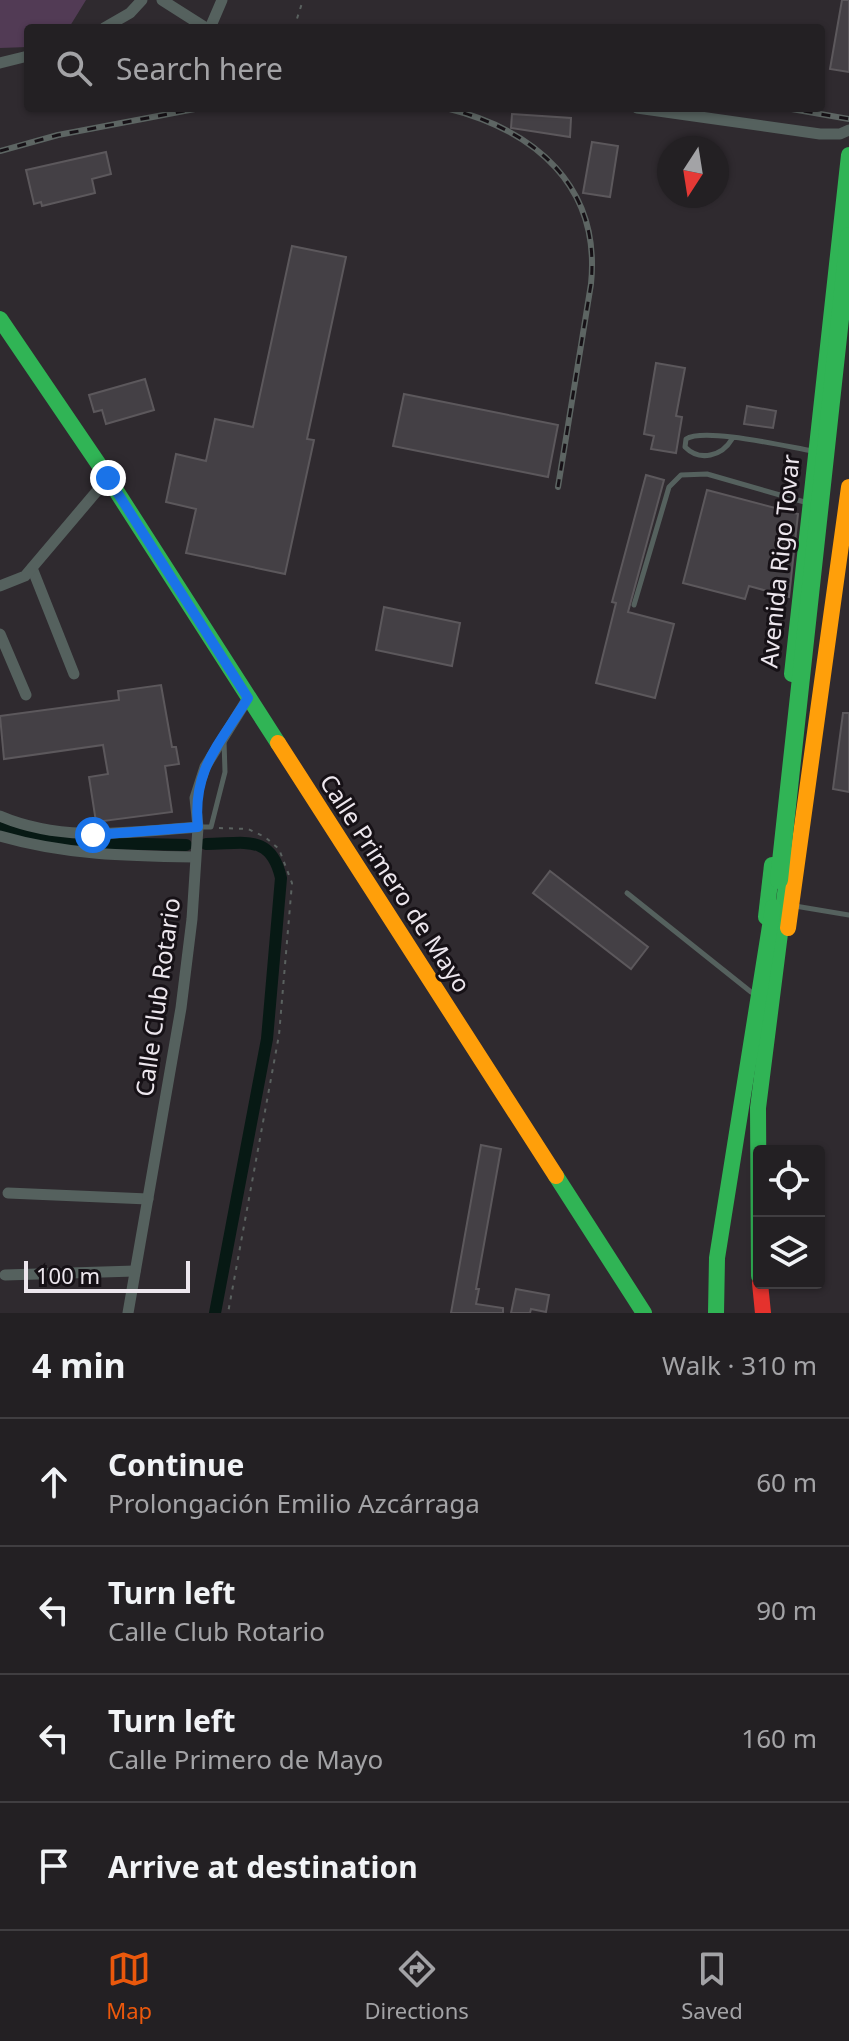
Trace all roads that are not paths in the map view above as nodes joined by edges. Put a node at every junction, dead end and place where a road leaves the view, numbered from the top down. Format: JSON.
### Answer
{"nodes":[{"id":1,"x":142,"y":0,"type":"edge"},
{"id":2,"x":162,"y":0,"type":"edge"},
{"id":3,"x":222,"y":0,"type":"edge"},
{"id":4,"x":111,"y":24,"type":"edge"},
{"id":5,"x":201,"y":24,"type":"edge"},
{"id":6,"x":210,"y":24,"type":"edge"},
{"id":7,"x":24,"y":57,"type":"edge"},
{"id":8,"x":0,"y":63,"type":"edge"},
{"id":9,"x":665,"y":112,"type":"edge"},
{"id":10,"x":849,"y":130,"type":"edge"},
{"id":11,"x":849,"y":155,"type":"edge"},
{"id":12,"x":848,"y":172,"type":"edge"},
{"id":13,"x":849,"y":236,"type":"edge"},
{"id":14,"x":0,"y":319,"type":"edge"},
{"id":15,"x":849,"y":347,"type":"edge"},
{"id":16,"x":732,"y":439,"type":"junction"},
{"id":17,"x":814,"y":451,"type":"junction"},
{"id":18,"x":108,"y":478,"type":"junction"},
{"id":19,"x":849,"y":487,"type":"edge"},
{"id":20,"x":808,"y":503,"type":"junction"},
{"id":21,"x":847,"y":515,"type":"edge"},
{"id":22,"x":805,"y":540,"type":"junction"},
{"id":23,"x":842,"y":540,"type":"junction"},
{"id":24,"x":32,"y":568,"type":"junction"},
{"id":25,"x":0,"y":586,"type":"edge"},
{"id":26,"x":634,"y":605,"type":"dead end"},
{"id":27,"x":0,"y":634,"type":"edge"},
{"id":28,"x":74,"y":674,"type":"dead end"},
{"id":29,"x":26,"y":695,"type":"dead end"},
{"id":30,"x":248,"y":698,"type":"junction"},
{"id":31,"x":224,"y":736,"type":"junction"},
{"id":32,"x":0,"y":816,"type":"edge"},
{"id":33,"x":198,"y":827,"type":"junction"},
{"id":34,"x":0,"y":836,"type":"edge"},
{"id":35,"x":195,"y":857,"type":"junction"},
{"id":36,"x":627,"y":893,"type":"dead end"},
{"id":37,"x":794,"y":905,"type":"junction"},
{"id":38,"x":849,"y":915,"type":"edge"},
{"id":39,"x":759,"y":972,"type":"junction"},
{"id":40,"x":756,"y":995,"type":"junction"},
{"id":41,"x":774,"y":1004,"type":"junction"},
{"id":42,"x":8,"y":1193,"type":"dead end"},
{"id":43,"x":148,"y":1199,"type":"junction"},
{"id":44,"x":758,"y":1217,"type":"edge"},
{"id":45,"x":135,"y":1271,"type":"junction"},
{"id":46,"x":5,"y":1275,"type":"dead end"},
{"id":47,"x":760,"y":1289,"type":"edge"},
{"id":48,"x":761,"y":1311,"type":"edge"},
{"id":49,"x":128,"y":1313,"type":"edge"},
{"id":50,"x":644,"y":1313,"type":"edge"},
{"id":51,"x":716,"y":1313,"type":"edge"}],
"edges":[{"from":1,"to":4,"type":"street"},
{"from":2,"to":5,"type":"street"},
{"from":3,"to":6,"type":"street"},
{"from":7,"to":8,"type":"street"},
{"from":9,"to":10,"type":"street"},
{"from":11,"to":12,"type":"main road","name":"Avenida Rigo Tovar"},
{"from":12,"to":17,"type":"main road","name":"Avenida Rigo Tovar"},
{"from":13,"to":39,"type":"main road","name":"Avenida Rigo Tovar","bridge":true},
{"from":14,"to":18,"type":"main road","name":"Calle Primero de Mayo"},
{"from":15,"to":41,"type":"main road","name":"Avenida Rigo Tovar"},
{"from":16,"to":16,"type":"lane"},
{"from":16,"to":17,"type":"lane"},
{"from":17,"to":20,"type":"main road","name":"Avenida Rigo Tovar"},
{"from":18,"to":24,"type":"street"},
{"from":18,"to":30,"type":"main road","name":"Calle Primero de Mayo"},
{"from":19,"to":21,"type":"main road","name":"Avenida Rigo Tovar"},
{"from":20,"to":21,"type":"main road"},
{"from":20,"to":22,"type":"main road","name":"Avenida Rigo Tovar"},
{"from":20,"to":26,"type":"lane"},
{"from":21,"to":23,"type":"main road","name":"Avenida Rigo Tovar"},
{"from":22,"to":23,"type":"main road"},
{"from":22,"to":39,"type":"main road","name":"Avenida Rigo Tovar"},
{"from":23,"to":37,"type":"main road","name":"Avenida Rigo Tovar"},
{"from":24,"to":25,"type":"street"},
{"from":24,"to":28,"type":"street"},
{"from":27,"to":29,"type":"street"},
{"from":30,"to":31,"type":"street","name":"Calle Club Rotario"},
{"from":30,"to":50,"type":"main road","name":"Calle Primero de Mayo"},
{"from":31,"to":33,"type":"street","name":"Calle Club Rotario"},
{"from":31,"to":33,"type":"lane"},
{"from":32,"to":33,"type":"street"},
{"from":33,"to":35,"type":"street","name":"Calle Club Rotario"},
{"from":34,"to":35,"type":"street"},
{"from":35,"to":43,"type":"street","name":"Calle Club Rotario"},
{"from":36,"to":40,"type":"lane"},
{"from":37,"to":38,"type":"lane"},
{"from":37,"to":41,"type":"main road","name":"Avenida Rigo Tovar"},
{"from":39,"to":40,"type":"main road","name":"Avenida Rigo Tovar"},
{"from":40,"to":51,"type":"main road","name":"Avenida Rigo Tovar"},
{"from":41,"to":44,"type":"main road","name":"Avenida Rigo Tovar"},
{"from":42,"to":43,"type":"street"},
{"from":43,"to":45,"type":"street","name":"Calle Club Rotario"},
{"from":45,"to":46,"type":"street"},
{"from":45,"to":49,"type":"street","name":"Calle Club Rotario"},
{"from":47,"to":48,"type":"main road"}]}
